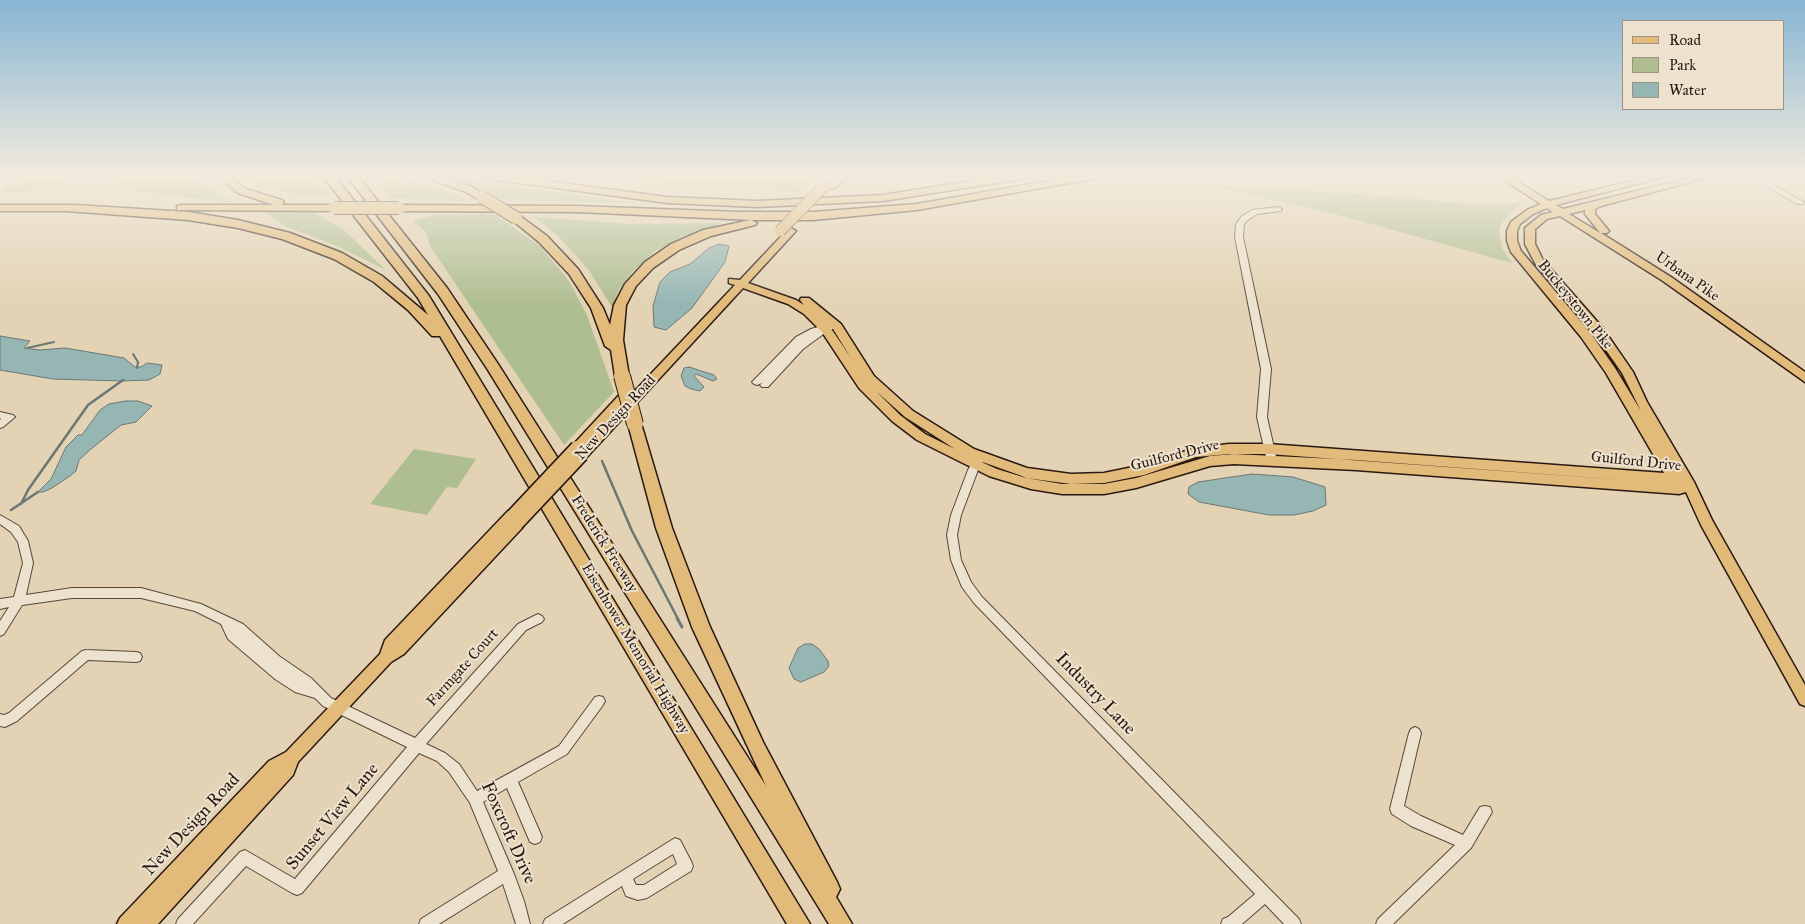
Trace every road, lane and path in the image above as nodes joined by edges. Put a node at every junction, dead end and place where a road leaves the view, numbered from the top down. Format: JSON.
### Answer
{"nodes":[{"id":1,"x":192,"y":218,"type":"edge"},
{"id":2,"x":361,"y":218,"type":"edge"},
{"id":3,"x":385,"y":218,"type":"edge"},
{"id":4,"x":516,"y":218,"type":"edge"},
{"id":5,"x":798,"y":218,"type":"edge"},
{"id":6,"x":827,"y":218,"type":"edge"},
{"id":7,"x":1245,"y":218,"type":"edge"},
{"id":8,"x":1521,"y":218,"type":"edge"},
{"id":9,"x":1542,"y":218,"type":"edge"},
{"id":10,"x":1576,"y":218,"type":"edge"},
{"id":11,"x":1581,"y":218,"type":"edge"},
{"id":12,"x":1593,"y":218,"type":"edge"},
{"id":13,"x":1588,"y":228,"type":"junction"},
{"id":14,"x":1604,"y":231,"type":"junction"},
{"id":15,"x":1529,"y":236,"type":"junction"},
{"id":16,"x":740,"y":280,"type":"junction"},
{"id":17,"x":831,"y":327,"type":"junction"},
{"id":18,"x":1805,"y":372,"type":"edge"},
{"id":19,"x":471,"y":375,"type":"junction"},
{"id":20,"x":622,"y":376,"type":"junction"},
{"id":21,"x":1805,"y":378,"type":"edge"},
{"id":22,"x":761,"y":384,"type":"dead end"},
{"id":23,"x":0,"y":415,"type":"edge"},
{"id":24,"x":0,"y":426,"type":"edge"},
{"id":25,"x":1649,"y":436,"type":"junction"},
{"id":26,"x":1270,"y":455,"type":"junction"},
{"id":27,"x":978,"y":460,"type":"junction"},
{"id":28,"x":1612,"y":475,"type":"junction"},
{"id":29,"x":1681,"y":484,"type":"junction"},
{"id":30,"x":0,"y":520,"type":"edge"},
{"id":31,"x":19,"y":601,"type":"junction"},
{"id":32,"x":0,"y":604,"type":"edge"},
{"id":33,"x":538,"y":619,"type":"dead end"},
{"id":34,"x":0,"y":631,"type":"edge"},
{"id":35,"x":136,"y":657,"type":"dead end"},
{"id":36,"x":1805,"y":699,"type":"edge"},
{"id":37,"x":599,"y":701,"type":"dead end"},
{"id":38,"x":338,"y":708,"type":"junction"},
{"id":39,"x":0,"y":720,"type":"edge"},
{"id":40,"x":1415,"y":733,"type":"dead end"},
{"id":41,"x":418,"y":745,"type":"junction"},
{"id":42,"x":292,"y":757,"type":"junction"},
{"id":43,"x":510,"y":779,"type":"junction"},
{"id":44,"x":475,"y":799,"type":"junction"},
{"id":45,"x":1485,"y":812,"type":"dead end"},
{"id":46,"x":535,"y":837,"type":"dead end"},
{"id":47,"x":1466,"y":843,"type":"junction"},
{"id":48,"x":507,"y":874,"type":"junction"},
{"id":49,"x":625,"y":877,"type":"dead end"},
{"id":50,"x":1265,"y":895,"type":"junction"},
{"id":51,"x":126,"y":924,"type":"edge"},
{"id":52,"x":146,"y":924,"type":"edge"},
{"id":53,"x":183,"y":924,"type":"edge"},
{"id":54,"x":426,"y":924,"type":"edge"},
{"id":55,"x":523,"y":924,"type":"edge"},
{"id":56,"x":550,"y":924,"type":"edge"},
{"id":57,"x":799,"y":924,"type":"edge"},
{"id":58,"x":841,"y":924,"type":"edge"},
{"id":59,"x":848,"y":924,"type":"edge"},
{"id":60,"x":1228,"y":924,"type":"edge"},
{"id":61,"x":1294,"y":924,"type":"edge"},
{"id":62,"x":1383,"y":924,"type":"edge"}],
"edges":[{"from":1,"to":19,"type":"highway"},
{"from":2,"to":19,"type":"highway"},
{"from":3,"to":58,"type":"highway","name":"Frederick Freeway"},
{"from":4,"to":20,"type":"highway","bridge":true},
{"from":5,"to":16,"type":"main road","name":"New Design Road","bridge":true},
{"from":6,"to":20,"type":"highway"},
{"from":7,"to":26,"type":"street"},
{"from":8,"to":25,"type":"main road","name":"Buckeystown Pike"},
{"from":9,"to":15,"type":"main road"},
{"from":10,"to":13,"type":"main road","name":"Urbana Pike"},
{"from":11,"to":14,"type":"main road","name":"Urbana Pike"},
{"from":12,"to":14,"type":"main road"},
{"from":13,"to":15,"type":"main road"},
{"from":13,"to":21,"type":"main road","name":"Urbana Pike"},
{"from":14,"to":18,"type":"main road","name":"Urbana Pike"},
{"from":15,"to":29,"type":"main road","name":"Buckeystown Pike"},
{"from":16,"to":17,"type":"main road","name":"Guilford Drive"},
{"from":16,"to":38,"type":"main road","name":"New Design Road","bridge":true},
{"from":17,"to":22,"type":"street"},
{"from":17,"to":27,"type":"main road","name":"Guilford Drive"},
{"from":19,"to":57,"type":"highway","name":"Eisenhower Memorial Highway"},
{"from":20,"to":59,"type":"highway","bridge":true},
{"from":23,"to":24,"type":"street"},
{"from":25,"to":28,"type":"main road"},
{"from":25,"to":29,"type":"main road","name":"Buckeystown Pike"},
{"from":26,"to":27,"type":"main road","name":"Guilford Drive"},
{"from":26,"to":28,"type":"main road","name":"Guilford Drive"},
{"from":26,"to":29,"type":"main road","name":"Guilford Drive"},
{"from":27,"to":50,"type":"street","name":"Industry Lane"},
{"from":28,"to":29,"type":"main road","name":"Guilford Drive"},
{"from":29,"to":36,"type":"main road","name":"Buckeystown Pike"},
{"from":30,"to":31,"type":"street"},
{"from":31,"to":32,"type":"street","name":"Foxcroft Drive"},
{"from":31,"to":34,"type":"street"},
{"from":31,"to":38,"type":"street","name":"Foxcroft Drive"},
{"from":33,"to":41,"type":"street","name":"Farmgate Court"},
{"from":35,"to":39,"type":"street"},
{"from":37,"to":43,"type":"street"},
{"from":38,"to":41,"type":"street","name":"Foxcroft Drive"},
{"from":38,"to":42,"type":"main road","name":"New Design Road"},
{"from":40,"to":47,"type":"street"},
{"from":41,"to":44,"type":"street","name":"Foxcroft Drive"},
{"from":41,"to":53,"type":"street","name":"Sunset View Lane"},
{"from":42,"to":51,"type":"main road","name":"New Design Road"},
{"from":42,"to":52,"type":"main road","name":"New Design Road"},
{"from":43,"to":44,"type":"street"},
{"from":43,"to":46,"type":"street"},
{"from":44,"to":48,"type":"street","name":"Foxcroft Drive"},
{"from":45,"to":47,"type":"street"},
{"from":47,"to":62,"type":"street"},
{"from":48,"to":54,"type":"street"},
{"from":48,"to":55,"type":"street","name":"Foxcroft Drive"},
{"from":49,"to":56,"type":"street"},
{"from":50,"to":60,"type":"street"},
{"from":50,"to":61,"type":"street","name":"Industry Lane"}]}
